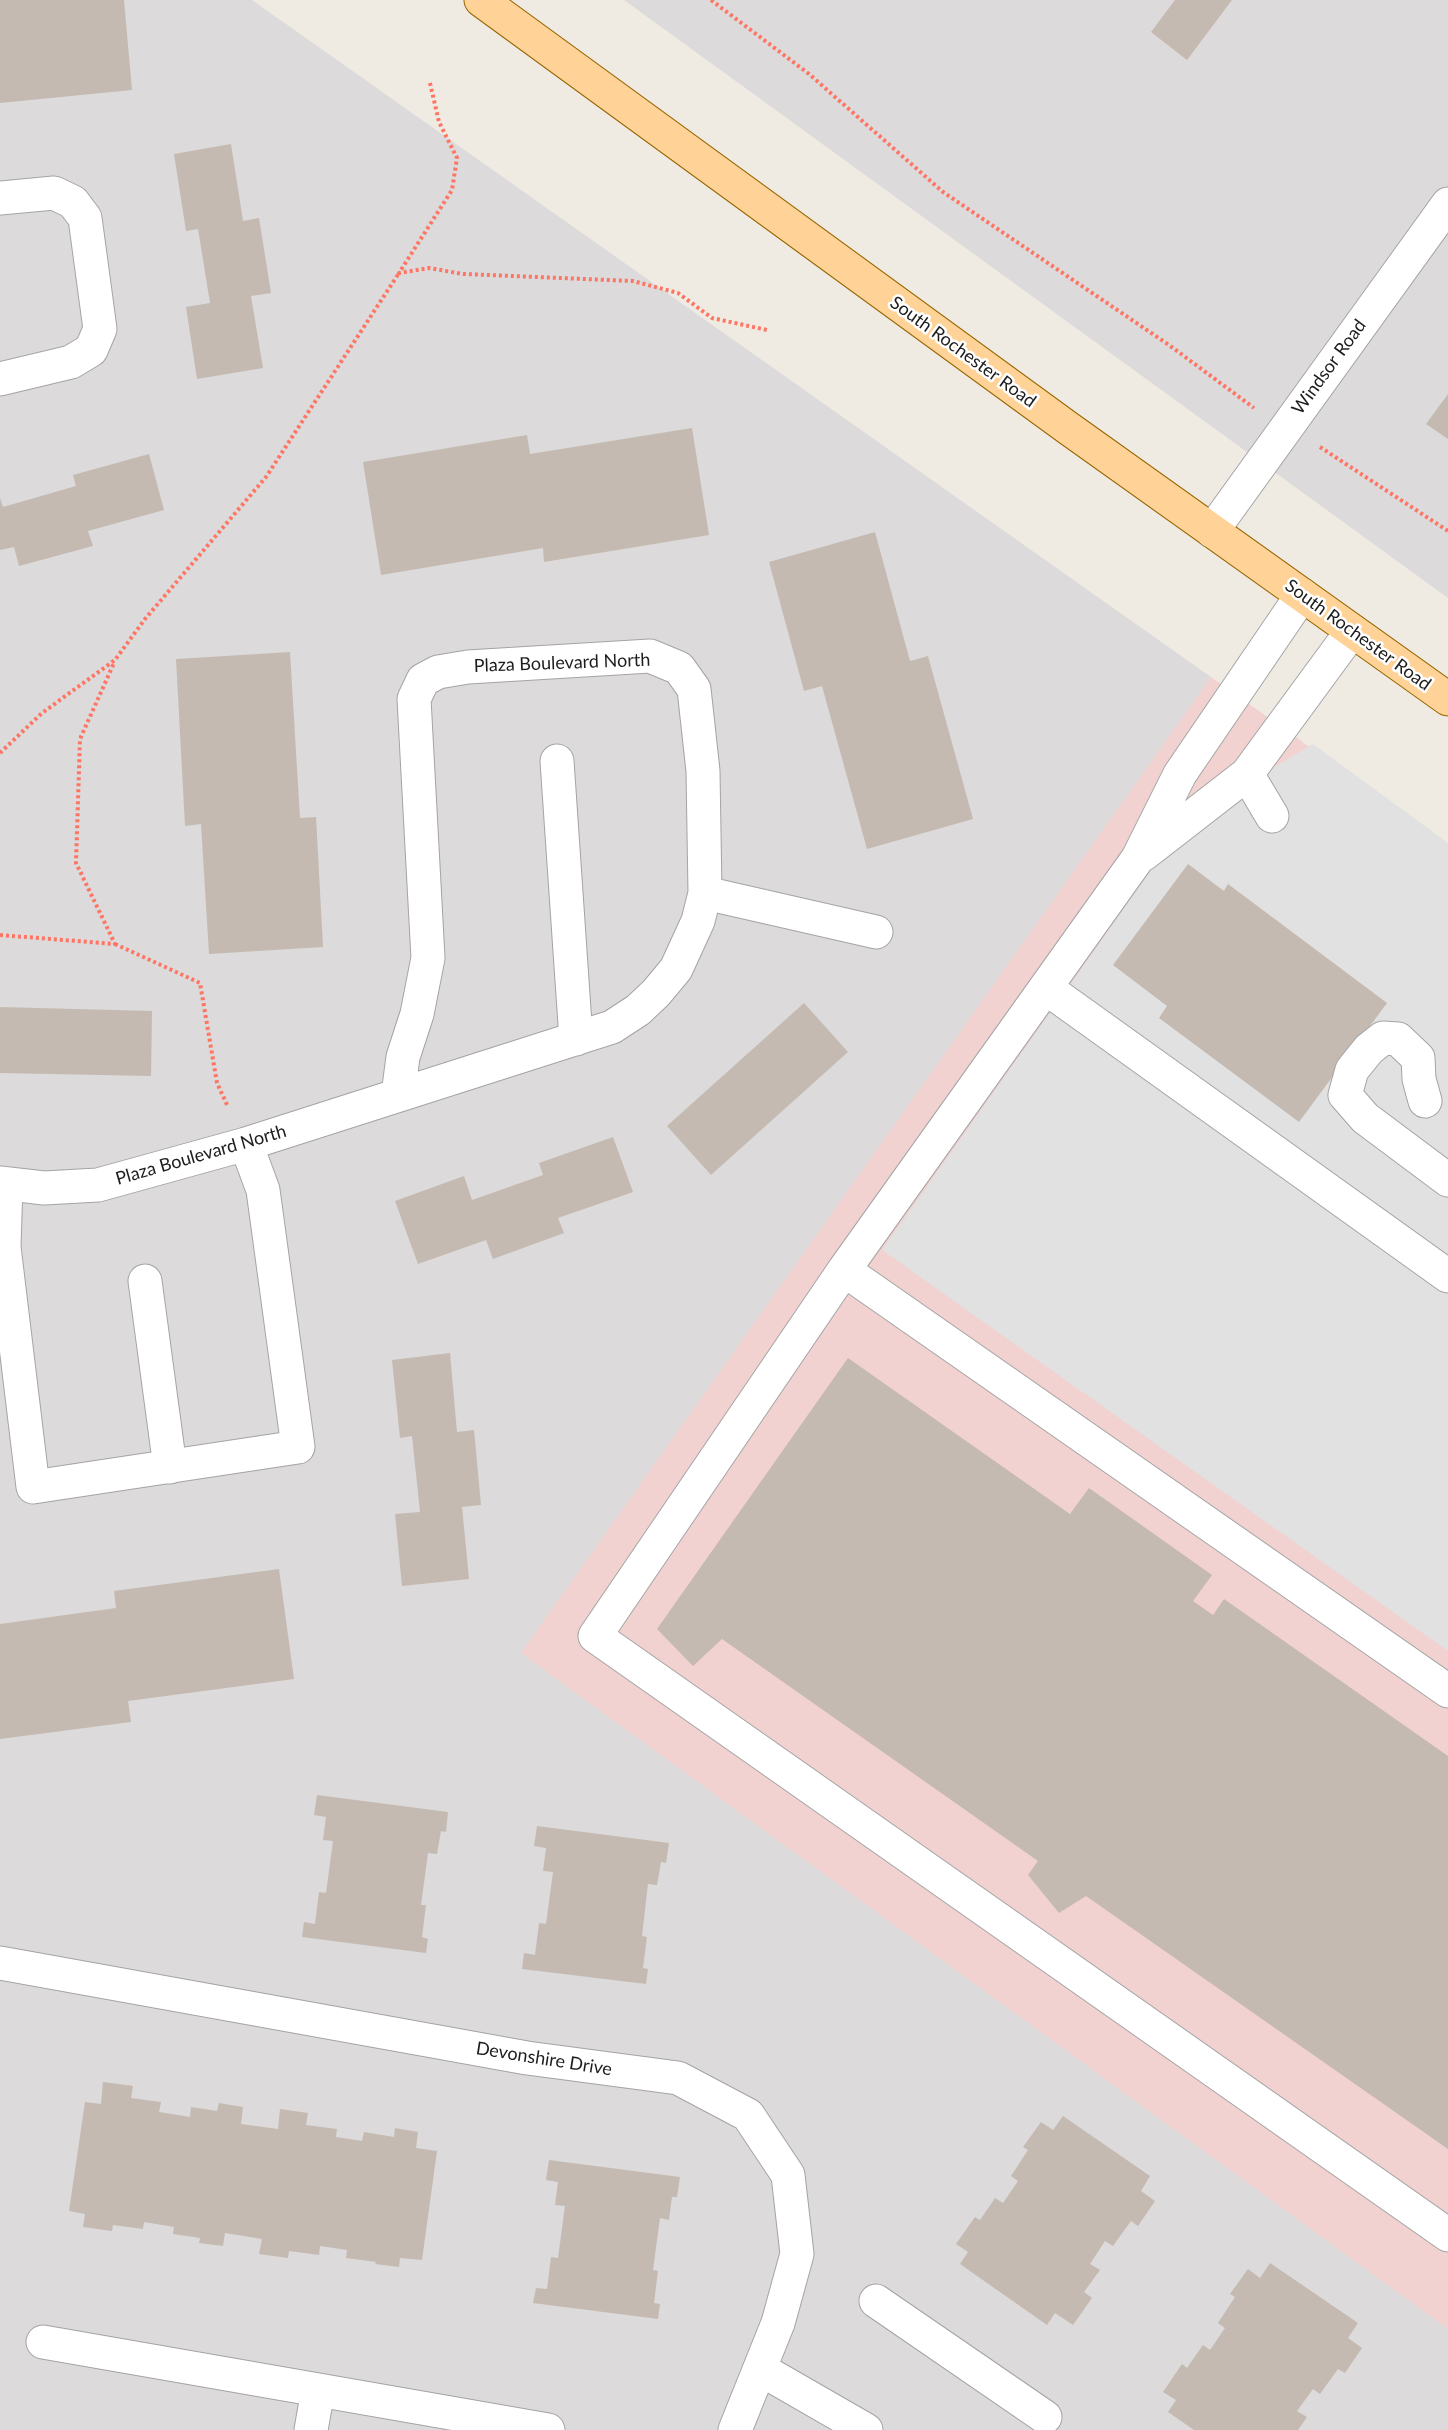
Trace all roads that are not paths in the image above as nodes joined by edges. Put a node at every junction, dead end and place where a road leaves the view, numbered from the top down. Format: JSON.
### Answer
{"nodes":[{"id":1,"x":481,"y":0,"type":"edge"},
{"id":2,"x":0,"y":198,"type":"edge"},
{"id":3,"x":1448,"y":204,"type":"edge"},
{"id":4,"x":0,"y":379,"type":"edge"},
{"id":5,"x":1212,"y":531,"type":"junction"},
{"id":6,"x":1302,"y":595,"type":"junction"},
{"id":7,"x":1352,"y":631,"type":"junction"},
{"id":8,"x":1448,"y":699,"type":"edge"},
{"id":9,"x":557,"y":761,"type":"dead end"},
{"id":10,"x":1248,"y":774,"type":"junction"},
{"id":11,"x":1272,"y":816,"type":"dead end"},
{"id":12,"x":1138,"y":858,"type":"junction"},
{"id":13,"x":705,"y":893,"type":"junction"},
{"id":14,"x":876,"y":932,"type":"dead end"},
{"id":15,"x":1046,"y":988,"type":"junction"},
{"id":16,"x":576,"y":1039,"type":"junction"},
{"id":17,"x":398,"y":1095,"type":"junction"},
{"id":18,"x":1425,"y":1101,"type":"dead end"},
{"id":19,"x":246,"y":1144,"type":"junction"},
{"id":20,"x":1448,"y":1180,"type":"edge"},
{"id":21,"x":3,"y":1184,"type":"edge"},
{"id":22,"x":844,"y":1270,"type":"junction"},
{"id":23,"x":1448,"y":1276,"type":"edge"},
{"id":24,"x":145,"y":1281,"type":"dead end"},
{"id":25,"x":170,"y":1467,"type":"junction"},
{"id":26,"x":1448,"y":1691,"type":"edge"},
{"id":27,"x":0,"y":1963,"type":"edge"},
{"id":28,"x":1448,"y":2235,"type":"edge"},
{"id":29,"x":876,"y":2301,"type":"dead end"},
{"id":30,"x":43,"y":2342,"type":"dead end"},
{"id":31,"x":760,"y":2369,"type":"junction"},
{"id":32,"x":318,"y":2390,"type":"junction"},
{"id":33,"x":1049,"y":2426,"type":"edge"},
{"id":34,"x":311,"y":2430,"type":"edge"},
{"id":35,"x":548,"y":2430,"type":"edge"},
{"id":36,"x":735,"y":2430,"type":"edge"},
{"id":37,"x":866,"y":2430,"type":"edge"}],
"edges":[{"from":1,"to":5,"type":"main road","name":"South Rochester Road"},
{"from":2,"to":4,"type":"street"},
{"from":3,"to":5,"type":"street","name":"Windsor Road"},
{"from":5,"to":6,"type":"main road","name":"South Rochester Road"},
{"from":6,"to":7,"type":"main road","name":"South Rochester Road"},
{"from":6,"to":12,"type":"street"},
{"from":7,"to":8,"type":"main road","name":"South Rochester Road"},
{"from":7,"to":10,"type":"street"},
{"from":9,"to":16,"type":"street"},
{"from":10,"to":11,"type":"street"},
{"from":10,"to":12,"type":"street"},
{"from":12,"to":15,"type":"street"},
{"from":13,"to":14,"type":"street"},
{"from":13,"to":16,"type":"street","name":"Plaza Boulevard North"},
{"from":13,"to":17,"type":"street","name":"Plaza Boulevard North"},
{"from":15,"to":22,"type":"street"},
{"from":15,"to":23,"type":"street"},
{"from":16,"to":17,"type":"street","name":"Plaza Boulevard North"},
{"from":17,"to":19,"type":"street","name":"Plaza Boulevard North"},
{"from":18,"to":20,"type":"street"},
{"from":19,"to":21,"type":"street","name":"Plaza Boulevard North"},
{"from":19,"to":25,"type":"street"},
{"from":21,"to":25,"type":"street"},
{"from":22,"to":26,"type":"street"},
{"from":22,"to":28,"type":"street"},
{"from":24,"to":25,"type":"street"},
{"from":27,"to":31,"type":"street","name":"Devonshire Drive"},
{"from":29,"to":33,"type":"street"},
{"from":30,"to":32,"type":"street"},
{"from":31,"to":36,"type":"street","name":"Devonshire Drive"},
{"from":31,"to":37,"type":"street"},
{"from":32,"to":34,"type":"street"},
{"from":32,"to":35,"type":"street"}]}
